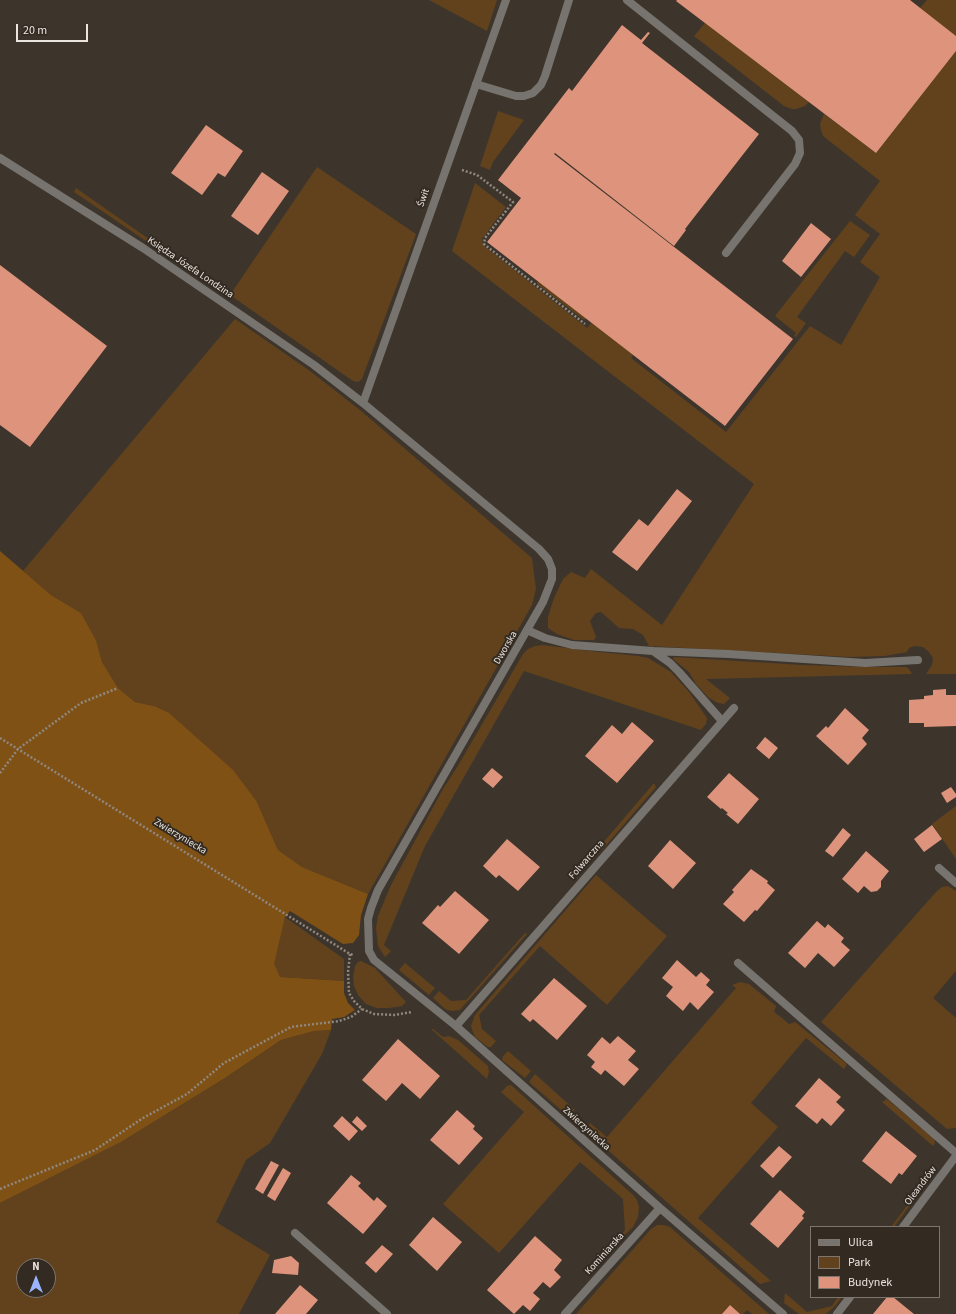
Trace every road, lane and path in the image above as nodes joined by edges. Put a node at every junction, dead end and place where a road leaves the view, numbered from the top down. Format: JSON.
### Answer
{"nodes":[{"id":1,"x":506,"y":0,"type":"edge"},
{"id":2,"x":569,"y":0,"type":"edge"},
{"id":3,"x":627,"y":0,"type":"edge"},
{"id":4,"x":476,"y":84,"type":"junction"},
{"id":5,"x":0,"y":158,"type":"edge"},
{"id":6,"x":446,"y":165,"type":"junction"},
{"id":7,"x":726,"y":253,"type":"dead end"},
{"id":8,"x":585,"y":324,"type":"dead end"},
{"id":9,"x":363,"y":403,"type":"junction"},
{"id":10,"x":527,"y":630,"type":"junction"},
{"id":11,"x":653,"y":651,"type":"junction"},
{"id":12,"x":918,"y":660,"type":"dead end"},
{"id":13,"x":118,"y":688,"type":"dead end"},
{"id":14,"x":734,"y":708,"type":"dead end"},
{"id":15,"x":722,"y":721,"type":"junction"},
{"id":16,"x":0,"y":738,"type":"edge"},
{"id":17,"x":18,"y":749,"type":"junction"},
{"id":18,"x":0,"y":773,"type":"edge"},
{"id":19,"x":939,"y":868,"type":"dead end"},
{"id":20,"x":956,"y":883,"type":"edge"},
{"id":21,"x":374,"y":960,"type":"joint"},
{"id":22,"x":738,"y":963,"type":"dead end"},
{"id":23,"x":429,"y":1005,"type":"junction"},
{"id":24,"x":362,"y":1009,"type":"junction"},
{"id":25,"x":456,"y":1026,"type":"junction"},
{"id":26,"x":956,"y":1153,"type":"edge"},
{"id":27,"x":956,"y":1156,"type":"edge"},
{"id":28,"x":0,"y":1189,"type":"edge"},
{"id":29,"x":660,"y":1208,"type":"junction"},
{"id":30,"x":903,"y":1226,"type":"edge"},
{"id":31,"x":295,"y":1233,"type":"dead end"},
{"id":32,"x":849,"y":1298,"type":"edge"},
{"id":33,"x":387,"y":1314,"type":"edge"},
{"id":34,"x":565,"y":1314,"type":"edge"},
{"id":35,"x":783,"y":1314,"type":"edge"},
{"id":36,"x":837,"y":1314,"type":"edge"}],
"edges":[{"from":1,"to":4,"type":"street","name":"Świt"},
{"from":2,"to":4,"type":"street"},
{"from":3,"to":7,"type":"street"},
{"from":4,"to":6,"type":"street","name":"Świt"},
{"from":5,"to":9,"type":"street","name":"Księdza Józefa Londzina"},
{"from":6,"to":8,"type":"path"},
{"from":6,"to":9,"type":"street","name":"Świt"},
{"from":9,"to":10,"type":"street","name":"Dworska"},
{"from":10,"to":11,"type":"street"},
{"from":10,"to":21,"type":"street","name":"Dworska"},
{"from":11,"to":12,"type":"street"},
{"from":11,"to":15,"type":"street"},
{"from":13,"to":17,"type":"path"},
{"from":14,"to":15,"type":"street","name":"Folwarczna"},
{"from":15,"to":25,"type":"street","name":"Folwarczna"},
{"from":16,"to":17,"type":"path","name":"Zwierzyniecka"},
{"from":17,"to":18,"type":"path"},
{"from":17,"to":24,"type":"path","name":"Zwierzyniecka"},
{"from":19,"to":20,"type":"street"},
{"from":21,"to":23,"type":"street","name":"Zwierzyniecka"},
{"from":22,"to":26,"type":"street"},
{"from":23,"to":24,"type":"path"},
{"from":23,"to":25,"type":"street","name":"Zwierzyniecka"},
{"from":24,"to":28,"type":"path"},
{"from":25,"to":29,"type":"street","name":"Zwierzyniecka"},
{"from":27,"to":30,"type":"street","name":"Oleandrów"},
{"from":29,"to":34,"type":"street","name":"Kominiarska"},
{"from":29,"to":35,"type":"street","name":"Zwierzyniecka"},
{"from":31,"to":33,"type":"street"},
{"from":32,"to":36,"type":"street"}]}
